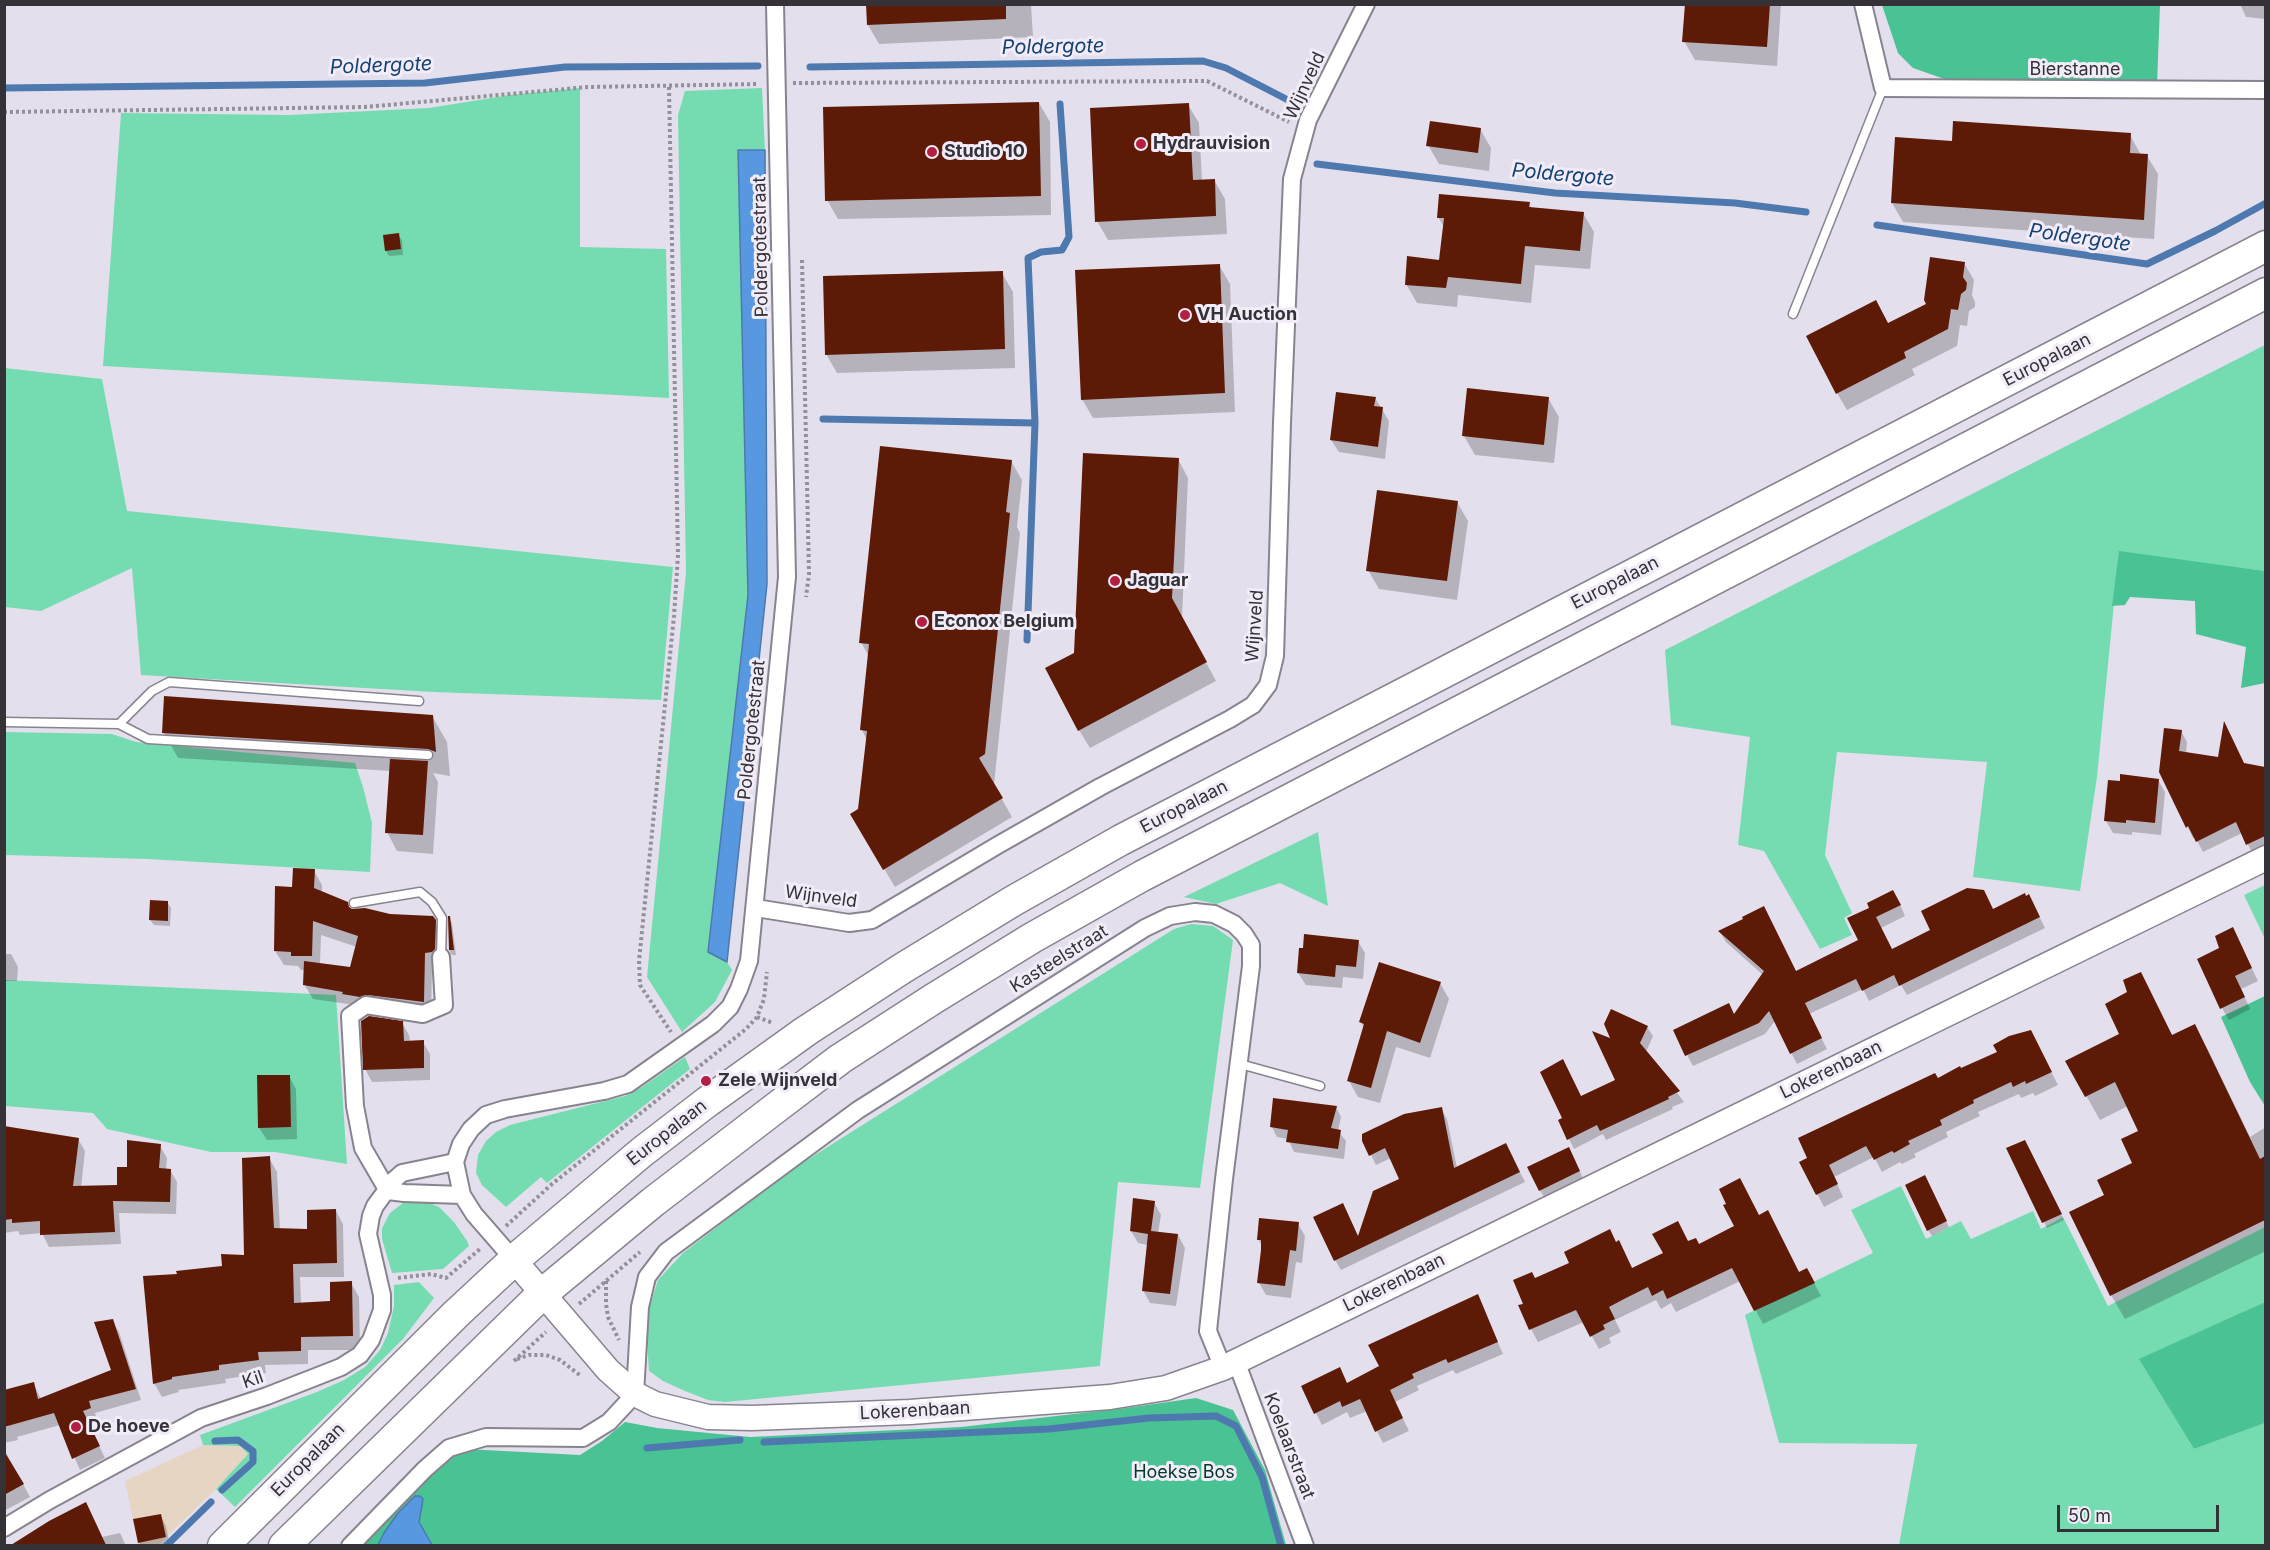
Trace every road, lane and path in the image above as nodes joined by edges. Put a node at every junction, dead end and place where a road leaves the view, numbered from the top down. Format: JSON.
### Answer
{"nodes":[{"id":1,"x":775,"y":4,"type":"edge"},
{"id":2,"x":1366,"y":4,"type":"edge"},
{"id":3,"x":1863,"y":4,"type":"edge"},
{"id":4,"x":778,"y":83,"type":"junction"},
{"id":5,"x":669,"y":87,"type":"junction"},
{"id":6,"x":1884,"y":88,"type":"junction"},
{"id":7,"x":2265,"y":90,"type":"edge"},
{"id":8,"x":4,"y":112,"type":"edge"},
{"id":9,"x":1305,"y":130,"type":"junction"},
{"id":10,"x":2265,"y":246,"type":"edge"},
{"id":11,"x":2265,"y":293,"type":"edge"},
{"id":12,"x":1793,"y":314,"type":"dead end"},
{"id":13,"x":419,"y":701,"type":"dead end"},
{"id":14,"x":4,"y":722,"type":"edge"},
{"id":15,"x":119,"y":724,"type":"junction"},
{"id":16,"x":428,"y":755,"type":"dead end"},
{"id":17,"x":2265,"y":858,"type":"edge"},
{"id":18,"x":354,"y":903,"type":"dead end"},
{"id":19,"x":756,"y":908,"type":"junction"},
{"id":20,"x":441,"y":957,"type":"joint"},
{"id":21,"x":681,"y":1048,"type":"junction"},
{"id":22,"x":1240,"y":1064,"type":"junction"},
{"id":23,"x":1320,"y":1086,"type":"dead end"},
{"id":24,"x":455,"y":1162,"type":"junction"},
{"id":25,"x":388,"y":1191,"type":"junction"},
{"id":26,"x":462,"y":1195,"type":"junction"},
{"id":27,"x":494,"y":1237,"type":"junction"},
{"id":28,"x":514,"y":1260,"type":"junction"},
{"id":29,"x":379,"y":1281,"type":"junction"},
{"id":30,"x":542,"y":1294,"type":"junction"},
{"id":31,"x":515,"y":1359,"type":"dead end"},
{"id":32,"x":1229,"y":1364,"type":"junction"},
{"id":33,"x":507,"y":1367,"type":"dead end"},
{"id":34,"x":635,"y":1394,"type":"junction"},
{"id":35,"x":4,"y":1528,"type":"edge"},
{"id":36,"x":223,"y":1545,"type":"edge"},
{"id":37,"x":284,"y":1545,"type":"edge"},
{"id":38,"x":350,"y":1545,"type":"edge"},
{"id":39,"x":1305,"y":1545,"type":"edge"}],
"edges":[{"from":1,"to":4,"type":"street","name":"Poldergotestraat"},
{"from":2,"to":9,"type":"street","name":"Wijnveld"},
{"from":3,"to":6,"type":"street"},
{"from":4,"to":5,"type":"path"},
{"from":4,"to":9,"type":"path"},
{"from":4,"to":19,"type":"street","name":"Poldergotestraat"},
{"from":5,"to":8,"type":"path"},
{"from":5,"to":21,"type":"path"},
{"from":6,"to":7,"type":"street","name":"Bierstanne"},
{"from":6,"to":12,"type":"lane"},
{"from":9,"to":19,"type":"street","name":"Wijnveld"},
{"from":10,"to":28,"type":"highway","name":"Europalaan"},
{"from":11,"to":30,"type":"highway"},
{"from":13,"to":15,"type":"lane"},
{"from":14,"to":15,"type":"lane"},
{"from":15,"to":16,"type":"lane"},
{"from":17,"to":32,"type":"street","name":"Lokerenbaan"},
{"from":18,"to":20,"type":"lane"},
{"from":19,"to":21,"type":"street","name":"Poldergotestraat"},
{"from":20,"to":25,"type":"street"},
{"from":21,"to":24,"type":"street","name":"Poldergotestraat"},
{"from":21,"to":27,"type":"path"},
{"from":22,"to":23,"type":"lane"},
{"from":22,"to":32,"type":"street","name":"Kasteelstraat"},
{"from":22,"to":34,"type":"street","name":"Kasteelstraat"},
{"from":24,"to":25,"type":"street","name":"Kil"},
{"from":24,"to":26,"type":"street"},
{"from":25,"to":26,"type":"street"},
{"from":25,"to":29,"type":"street","name":"Kil"},
{"from":26,"to":27,"type":"street"},
{"from":27,"to":28,"type":"street"},
{"from":27,"to":29,"type":"path"},
{"from":28,"to":30,"type":"street","name":"Lokerenbaan"},
{"from":28,"to":36,"type":"highway","name":"Europalaan"},
{"from":29,"to":35,"type":"street","name":"Kil"},
{"from":30,"to":34,"type":"street","name":"Lokerenbaan"},
{"from":30,"to":37,"type":"highway"},
{"from":31,"to":33,"type":"path"},
{"from":32,"to":34,"type":"street","name":"Lokerenbaan"},
{"from":32,"to":39,"type":"street","name":"Koelaarstraat"},
{"from":34,"to":38,"type":"street"}]}
